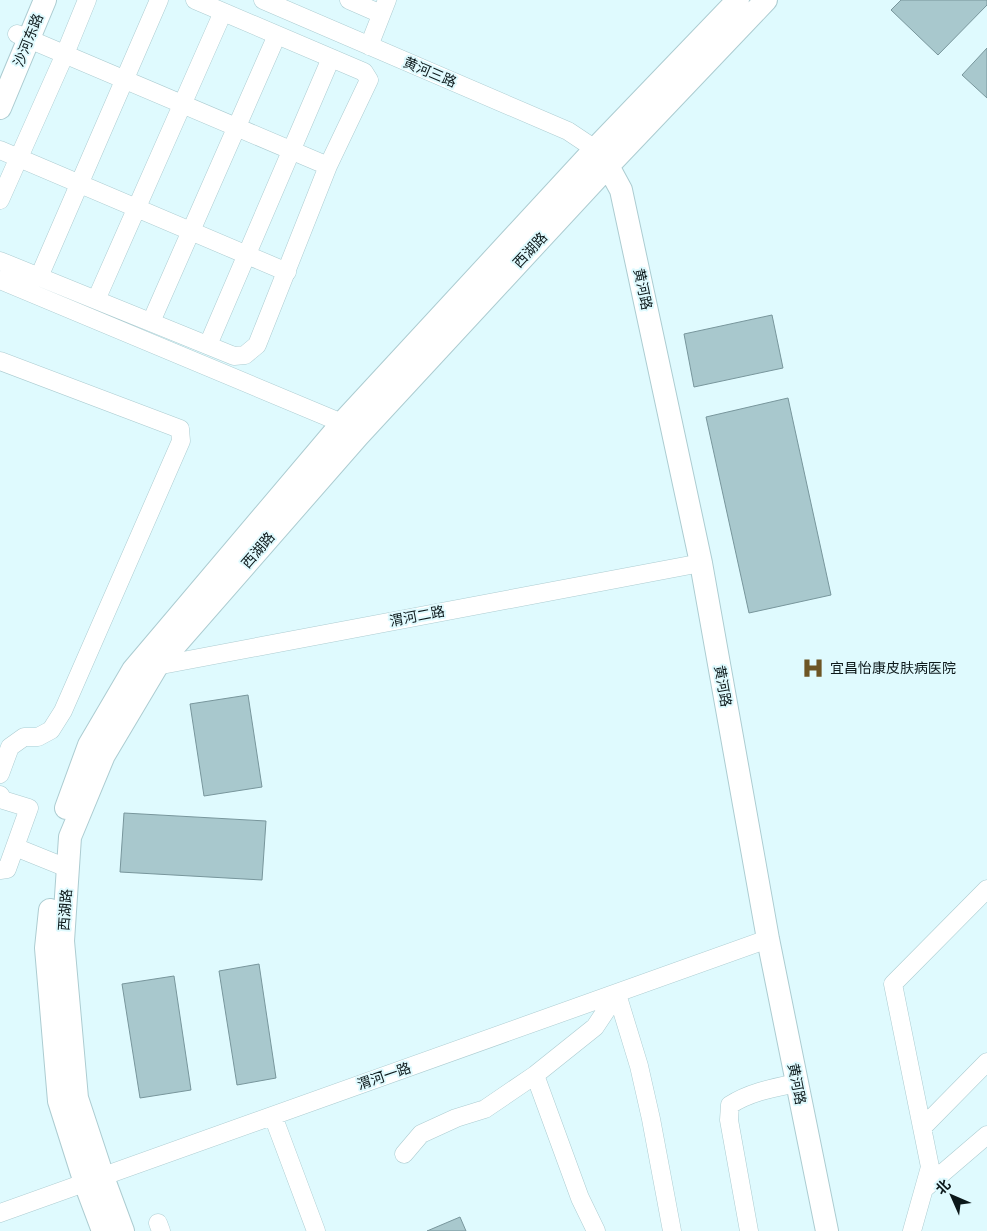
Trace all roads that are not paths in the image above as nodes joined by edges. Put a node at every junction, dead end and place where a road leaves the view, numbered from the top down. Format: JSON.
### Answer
{"nodes":[{"id":1,"x":31,"y":0,"type":"edge"},
{"id":2,"x":45,"y":0,"type":"edge"},
{"id":3,"x":87,"y":0,"type":"edge"},
{"id":4,"x":159,"y":0,"type":"edge"},
{"id":5,"x":195,"y":0,"type":"edge"},
{"id":6,"x":263,"y":0,"type":"edge"},
{"id":7,"x":349,"y":0,"type":"edge"},
{"id":8,"x":738,"y":0,"type":"edge"},
{"id":9,"x":766,"y":0,"type":"edge"},
{"id":10,"x":384,"y":7,"type":"edge"},
{"id":11,"x":223,"y":12,"type":"junction"},
{"id":12,"x":277,"y":35,"type":"junction"},
{"id":13,"x":23,"y":36,"type":"junction"},
{"id":14,"x":369,"y":46,"type":"junction"},
{"id":15,"x":65,"y":54,"type":"junction"},
{"id":16,"x":331,"y":58,"type":"junction"},
{"id":17,"x":0,"y":76,"type":"edge"},
{"id":18,"x":124,"y":79,"type":"junction"},
{"id":19,"x":182,"y":104,"type":"junction"},
{"id":20,"x":0,"y":108,"type":"edge"},
{"id":21,"x":237,"y":128,"type":"junction"},
{"id":22,"x":0,"y":150,"type":"edge"},
{"id":23,"x":291,"y":151,"type":"junction"},
{"id":24,"x":18,"y":158,"type":"junction"},
{"id":25,"x":601,"y":158,"type":"junction"},
{"id":26,"x":328,"y":166,"type":"junction"},
{"id":27,"x":79,"y":184,"type":"junction"},
{"id":28,"x":0,"y":200,"type":"edge"},
{"id":29,"x":136,"y":208,"type":"junction"},
{"id":30,"x":191,"y":232,"type":"junction"},
{"id":31,"x":246,"y":255,"type":"junction"},
{"id":32,"x":0,"y":261,"type":"edge"},
{"id":33,"x":287,"y":272,"type":"junction"},
{"id":34,"x":39,"y":277,"type":"junction"},
{"id":35,"x":0,"y":280,"type":"edge"},
{"id":36,"x":96,"y":300,"type":"junction"},
{"id":37,"x":151,"y":322,"type":"junction"},
{"id":38,"x":208,"y":345,"type":"junction"},
{"id":39,"x":0,"y":361,"type":"edge"},
{"id":40,"x":342,"y":423,"type":"junction"},
{"id":41,"x":701,"y":563,"type":"junction"},
{"id":42,"x":157,"y":666,"type":"junction"},
{"id":43,"x":133,"y":670,"type":"junction"},
{"id":44,"x":0,"y":774,"type":"edge"},
{"id":45,"x":0,"y":795,"type":"edge"},
{"id":46,"x":15,"y":848,"type":"junction"},
{"id":47,"x":61,"y":865,"type":"junction"},
{"id":48,"x":0,"y":870,"type":"edge"},
{"id":49,"x":987,"y":889,"type":"edge"},
{"id":50,"x":768,"y":939,"type":"junction"},
{"id":51,"x":617,"y":994,"type":"junction"},
{"id":52,"x":987,"y":1062,"type":"edge"},
{"id":53,"x":536,"y":1075,"type":"junction"},
{"id":54,"x":796,"y":1083,"type":"junction"},
{"id":55,"x":273,"y":1116,"type":"junction"},
{"id":56,"x":922,"y":1128,"type":"junction"},
{"id":57,"x":985,"y":1139,"type":"edge"},
{"id":58,"x":404,"y":1154,"type":"dead end"},
{"id":59,"x":94,"y":1180,"type":"junction"},
{"id":60,"x":924,"y":1189,"type":"junction"},
{"id":61,"x":0,"y":1213,"type":"edge"},
{"id":62,"x":103,"y":1231,"type":"edge"},
{"id":63,"x":122,"y":1231,"type":"edge"},
{"id":64,"x":316,"y":1231,"type":"edge"},
{"id":65,"x":596,"y":1231,"type":"edge"},
{"id":66,"x":672,"y":1231,"type":"edge"},
{"id":67,"x":749,"y":1231,"type":"edge"},
{"id":68,"x":827,"y":1231,"type":"edge"},
{"id":69,"x":912,"y":1231,"type":"edge"}],
"edges":[{"from":1,"to":13,"type":"main road","name":"沙河东路"},
{"from":2,"to":13,"type":"main road","name":"沙河东路"},
{"from":3,"to":15,"type":"street"},
{"from":4,"to":18,"type":"street"},
{"from":5,"to":11,"type":"street"},
{"from":6,"to":14,"type":"street","name":"黄河三路"},
{"from":7,"to":10,"type":"street"},
{"from":8,"to":25,"type":"main road","name":"西湖路"},
{"from":9,"to":25,"type":"main road","name":"西湖路"},
{"from":10,"to":14,"type":"street"},
{"from":11,"to":12,"type":"street"},
{"from":11,"to":19,"type":"street"},
{"from":12,"to":16,"type":"street"},
{"from":12,"to":21,"type":"street"},
{"from":13,"to":15,"type":"street"},
{"from":13,"to":17,"type":"main road","name":"沙河东路"},
{"from":13,"to":20,"type":"main road","name":"沙河东路"},
{"from":14,"to":25,"type":"street","name":"黄河三路"},
{"from":15,"to":18,"type":"street"},
{"from":15,"to":24,"type":"street"},
{"from":16,"to":23,"type":"street"},
{"from":16,"to":26,"type":"street"},
{"from":18,"to":19,"type":"street"},
{"from":18,"to":27,"type":"street"},
{"from":19,"to":21,"type":"street"},
{"from":19,"to":29,"type":"street"},
{"from":21,"to":23,"type":"street"},
{"from":21,"to":30,"type":"street"},
{"from":22,"to":24,"type":"street"},
{"from":23,"to":26,"type":"street"},
{"from":23,"to":31,"type":"street"},
{"from":24,"to":27,"type":"street"},
{"from":24,"to":28,"type":"street"},
{"from":25,"to":40,"type":"main road","name":"西湖路"},
{"from":25,"to":41,"type":"main road","name":"黄河路"},
{"from":25,"to":42,"type":"main road","name":"西湖路"},
{"from":26,"to":33,"type":"street"},
{"from":27,"to":29,"type":"street"},
{"from":27,"to":34,"type":"street"},
{"from":29,"to":30,"type":"street"},
{"from":29,"to":36,"type":"street"},
{"from":30,"to":31,"type":"street"},
{"from":30,"to":37,"type":"street"},
{"from":31,"to":33,"type":"street"},
{"from":31,"to":38,"type":"street"},
{"from":32,"to":34,"type":"street"},
{"from":33,"to":38,"type":"street"},
{"from":34,"to":36,"type":"street"},
{"from":35,"to":40,"type":"street"},
{"from":36,"to":37,"type":"street"},
{"from":37,"to":38,"type":"street"},
{"from":39,"to":44,"type":"street"},
{"from":40,"to":43,"type":"main road","name":"西湖路"},
{"from":41,"to":42,"type":"street","name":"渭河二路"},
{"from":41,"to":50,"type":"main road","name":"黄河路"},
{"from":42,"to":43,"type":"street","name":"渭河二路"},
{"from":42,"to":47,"type":"main road","name":"西湖路"},
{"from":43,"to":47,"type":"main road","name":"西湖路"},
{"from":45,"to":46,"type":"street"},
{"from":46,"to":47,"type":"street"},
{"from":46,"to":48,"type":"street"},
{"from":47,"to":59,"type":"main road","name":"西湖路"},
{"from":49,"to":56,"type":"street"},
{"from":50,"to":51,"type":"street","name":"渭河一路"},
{"from":50,"to":54,"type":"main road","name":"黄河路"},
{"from":51,"to":53,"type":"street"},
{"from":51,"to":55,"type":"street","name":"渭河一路"},
{"from":51,"to":66,"type":"street"},
{"from":52,"to":56,"type":"street"},
{"from":53,"to":58,"type":"street"},
{"from":53,"to":65,"type":"street"},
{"from":54,"to":67,"type":"street"},
{"from":54,"to":68,"type":"main road","name":"黄河路"},
{"from":55,"to":59,"type":"street","name":"渭河一路"},
{"from":55,"to":64,"type":"street"},
{"from":56,"to":60,"type":"street"},
{"from":57,"to":60,"type":"street"},
{"from":59,"to":61,"type":"street","name":"渭河一路"},
{"from":59,"to":62,"type":"main road","name":"西湖路"},
{"from":59,"to":63,"type":"main road","name":"西湖路"},
{"from":60,"to":69,"type":"street"}]}
